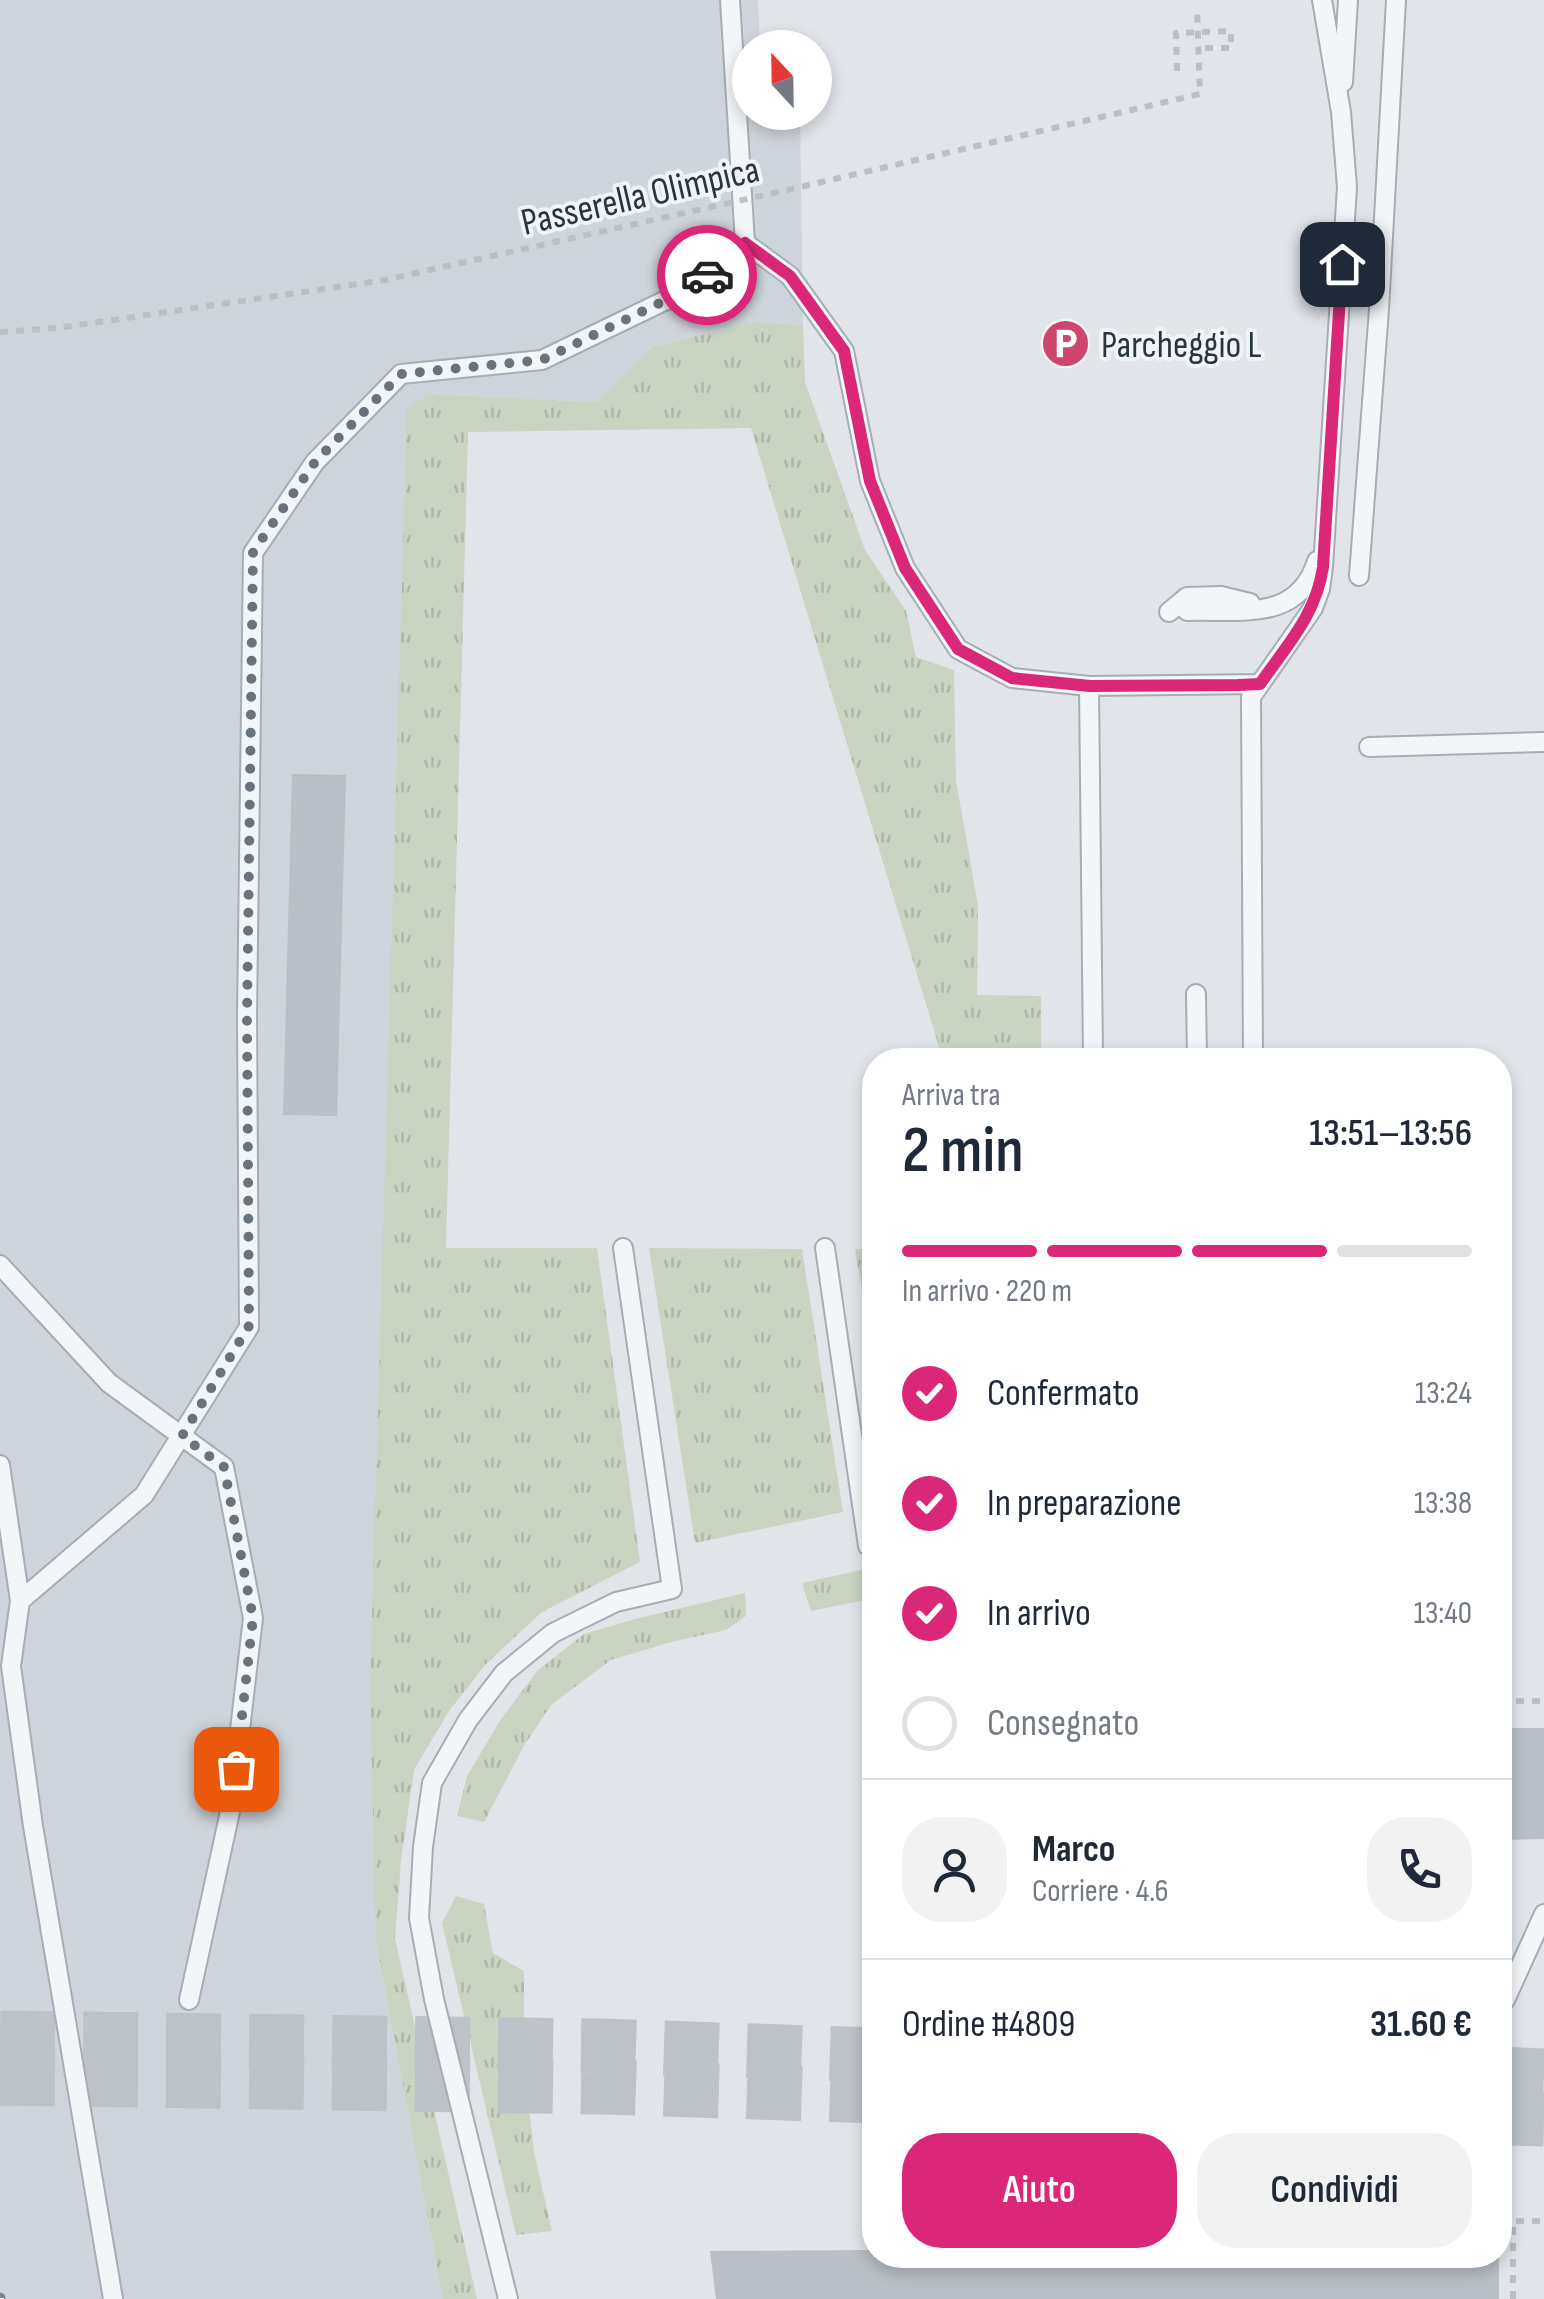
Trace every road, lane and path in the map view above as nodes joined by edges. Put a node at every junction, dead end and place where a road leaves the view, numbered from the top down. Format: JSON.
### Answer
{"nodes":[{"id":1,"x":730,"y":0,"type":"edge"},
{"id":2,"x":1322,"y":0,"type":"edge"},
{"id":3,"x":1348,"y":0,"type":"edge"},
{"id":4,"x":1396,"y":0,"type":"edge"},
{"id":5,"x":1198,"y":7,"type":"dead end"},
{"id":6,"x":1198,"y":48,"type":"junction"},
{"id":7,"x":1177,"y":71,"type":"dead end"},
{"id":8,"x":1341,"y":112,"type":"junction"},
{"id":9,"x":745,"y":243,"type":"junction"},
{"id":10,"x":0,"y":332,"type":"edge"},
{"id":11,"x":1324,"y":536,"type":"junction"},
{"id":12,"x":1358,"y":576,"type":"dead end"},
{"id":13,"x":1178,"y":612,"type":"dead end"},
{"id":14,"x":1260,"y":684,"type":"junction"},
{"id":15,"x":1090,"y":686,"type":"junction"},
{"id":16,"x":1544,"y":742,"type":"edge"},
{"id":17,"x":1369,"y":748,"type":"dead end"},
{"id":18,"x":1196,"y":994,"type":"dead end"},
{"id":19,"x":1093,"y":1048,"type":"edge"},
{"id":20,"x":1197,"y":1048,"type":"edge"},
{"id":21,"x":1254,"y":1048,"type":"edge"},
{"id":22,"x":624,"y":1248,"type":"dead end"},
{"id":23,"x":825,"y":1248,"type":"dead end"},
{"id":24,"x":0,"y":1265,"type":"edge"},
{"id":25,"x":182,"y":1436,"type":"junction"},
{"id":26,"x":0,"y":1464,"type":"edge"},
{"id":27,"x":862,"y":1504,"type":"edge"},
{"id":28,"x":20,"y":1601,"type":"junction"},
{"id":29,"x":1512,"y":1701,"type":"edge"},
{"id":30,"x":1544,"y":1701,"type":"edge"},
{"id":31,"x":1544,"y":1914,"type":"edge"},
{"id":32,"x":1512,"y":1985,"type":"edge"},
{"id":33,"x":189,"y":2000,"type":"dead end"},
{"id":34,"x":1544,"y":2221,"type":"edge"},
{"id":35,"x":1513,"y":2222,"type":"joint"},
{"id":36,"x":112,"y":2299,"type":"edge"},
{"id":37,"x":508,"y":2299,"type":"edge"},
{"id":38,"x":1513,"y":2299,"type":"edge"}],
"edges":[{"from":1,"to":9,"type":"lane"},
{"from":2,"to":8,"type":"lane"},
{"from":3,"to":8,"type":"lane"},
{"from":4,"to":12,"type":"lane"},
{"from":5,"to":6,"type":"path","name":"Passerella Olimpica","bridge":true},
{"from":6,"to":7,"type":"path"},
{"from":6,"to":10,"type":"path","name":"Passerella Olimpica","bridge":true},
{"from":8,"to":11,"type":"lane"},
{"from":9,"to":15,"type":"lane"},
{"from":9,"to":25,"type":"lane"},
{"from":11,"to":13,"type":"lane"},
{"from":11,"to":14,"type":"lane"},
{"from":14,"to":15,"type":"lane"},
{"from":14,"to":21,"type":"lane"},
{"from":15,"to":19,"type":"lane"},
{"from":16,"to":17,"type":"lane"},
{"from":18,"to":20,"type":"lane"},
{"from":22,"to":37,"type":"lane"},
{"from":23,"to":27,"type":"lane"},
{"from":24,"to":25,"type":"lane"},
{"from":25,"to":28,"type":"lane"},
{"from":25,"to":33,"type":"lane"},
{"from":26,"to":28,"type":"lane"},
{"from":28,"to":36,"type":"lane"},
{"from":29,"to":30,"type":"path"},
{"from":31,"to":32,"type":"lane"},
{"from":34,"to":35,"type":"path"},
{"from":35,"to":38,"type":"path"}]}
